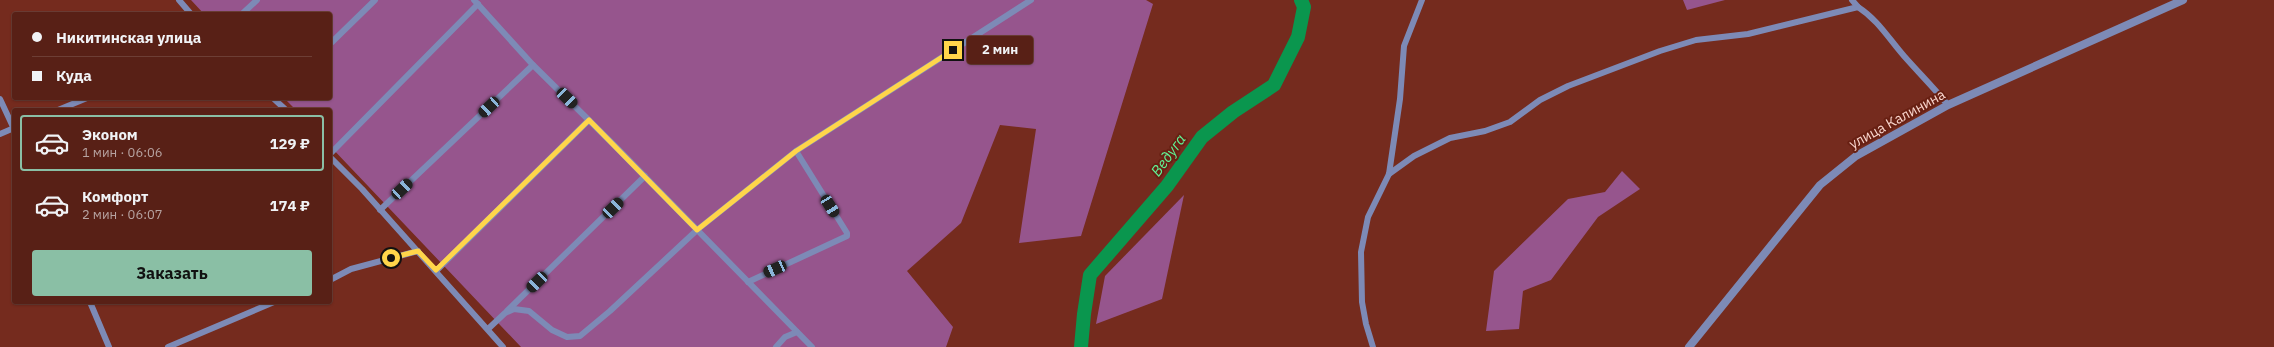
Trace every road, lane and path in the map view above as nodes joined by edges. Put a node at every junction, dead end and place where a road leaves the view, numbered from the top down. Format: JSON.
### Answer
{"nodes":[{"id":1,"x":179,"y":0,"type":"edge"},
{"id":2,"x":257,"y":0,"type":"edge"},
{"id":3,"x":375,"y":0,"type":"edge"},
{"id":4,"x":1031,"y":0,"type":"edge"},
{"id":5,"x":1422,"y":0,"type":"edge"},
{"id":6,"x":1852,"y":0,"type":"edge"},
{"id":7,"x":2183,"y":0,"type":"edge"},
{"id":8,"x":476,"y":2,"type":"edge"},
{"id":9,"x":1858,"y":7,"type":"junction"},
{"id":10,"x":189,"y":12,"type":"edge"},
{"id":11,"x":244,"y":12,"type":"edge"},
{"id":12,"x":332,"y":42,"type":"edge"},
{"id":13,"x":533,"y":65,"type":"junction"},
{"id":14,"x":0,"y":99,"type":"edge"},
{"id":15,"x":82,"y":100,"type":"edge"},
{"id":16,"x":276,"y":100,"type":"edge"},
{"id":17,"x":1948,"y":105,"type":"junction"},
{"id":18,"x":63,"y":108,"type":"edge"},
{"id":19,"x":284,"y":108,"type":"edge"},
{"id":20,"x":589,"y":120,"type":"junction"},
{"id":21,"x":12,"y":124,"type":"edge"},
{"id":22,"x":12,"y":129,"type":"edge"},
{"id":23,"x":0,"y":134,"type":"edge"},
{"id":24,"x":796,"y":151,"type":"junction"},
{"id":25,"x":332,"y":153,"type":"edge"},
{"id":26,"x":332,"y":157,"type":"edge"},
{"id":27,"x":1389,"y":174,"type":"junction"},
{"id":28,"x":645,"y":176,"type":"junction"},
{"id":29,"x":380,"y":210,"type":"junction"},
{"id":30,"x":697,"y":230,"type":"junction"},
{"id":31,"x":418,"y":251,"type":"junction"},
{"id":32,"x":436,"y":270,"type":"junction"},
{"id":33,"x":332,"y":279,"type":"edge"},
{"id":34,"x":748,"y":282,"type":"junction"},
{"id":35,"x":91,"y":304,"type":"edge"},
{"id":36,"x":269,"y":304,"type":"edge"},
{"id":37,"x":505,"y":313,"type":"junction"},
{"id":38,"x":488,"y":329,"type":"junction"},
{"id":39,"x":797,"y":332,"type":"junction"},
{"id":40,"x":109,"y":347,"type":"edge"},
{"id":41,"x":168,"y":347,"type":"edge"},
{"id":42,"x":503,"y":347,"type":"edge"},
{"id":43,"x":776,"y":347,"type":"edge"},
{"id":44,"x":812,"y":347,"type":"edge"},
{"id":45,"x":1373,"y":347,"type":"edge"},
{"id":46,"x":1689,"y":347,"type":"edge"}],
"edges":[{"from":1,"to":10,"type":"street"},
{"from":2,"to":11,"type":"street"},
{"from":3,"to":12,"type":"street"},
{"from":4,"to":24,"type":"street"},
{"from":5,"to":27,"type":"street"},
{"from":6,"to":9,"type":"street"},
{"from":7,"to":17,"type":"street","name":"улица Калинина"},
{"from":8,"to":13,"type":"street"},
{"from":8,"to":25,"type":"street"},
{"from":9,"to":17,"type":"street"},
{"from":9,"to":27,"type":"street"},
{"from":13,"to":20,"type":"street"},
{"from":13,"to":29,"type":"street"},
{"from":14,"to":21,"type":"street"},
{"from":15,"to":18,"type":"street"},
{"from":16,"to":19,"type":"street"},
{"from":17,"to":46,"type":"street","name":"улица Калинина"},
{"from":20,"to":28,"type":"street"},
{"from":20,"to":32,"type":"street"},
{"from":22,"to":23,"type":"street"},
{"from":24,"to":30,"type":"street"},
{"from":24,"to":34,"type":"street"},
{"from":26,"to":29,"type":"street"},
{"from":27,"to":45,"type":"street"},
{"from":28,"to":30,"type":"street"},
{"from":28,"to":37,"type":"street"},
{"from":29,"to":31,"type":"street"},
{"from":30,"to":34,"type":"street"},
{"from":30,"to":37,"type":"street"},
{"from":31,"to":32,"type":"street"},
{"from":31,"to":33,"type":"street"},
{"from":32,"to":38,"type":"street"},
{"from":34,"to":39,"type":"street"},
{"from":35,"to":40,"type":"street"},
{"from":36,"to":41,"type":"street"},
{"from":37,"to":38,"type":"street"},
{"from":38,"to":42,"type":"street"},
{"from":39,"to":43,"type":"street"},
{"from":39,"to":44,"type":"street"}]}
